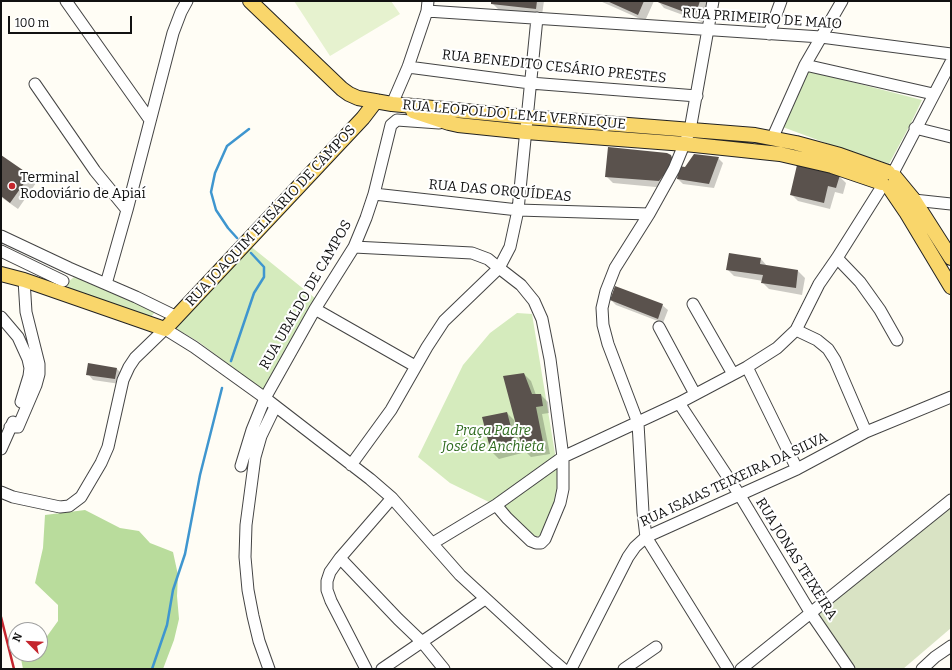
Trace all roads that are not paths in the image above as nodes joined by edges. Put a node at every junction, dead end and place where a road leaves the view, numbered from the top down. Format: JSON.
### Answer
{"nodes":[{"id":1,"x":66,"y":1,"type":"edge"},
{"id":2,"x":187,"y":1,"type":"edge"},
{"id":3,"x":250,"y":1,"type":"edge"},
{"id":4,"x":714,"y":1,"type":"edge"},
{"id":5,"x":781,"y":1,"type":"edge"},
{"id":6,"x":842,"y":1,"type":"edge"},
{"id":7,"x":427,"y":6,"type":"edge"},
{"id":8,"x":537,"y":18,"type":"junction"},
{"id":9,"x":708,"y":30,"type":"junction"},
{"id":10,"x":769,"y":34,"type":"junction"},
{"id":11,"x":821,"y":37,"type":"junction"},
{"id":12,"x":951,"y":54,"type":"edge"},
{"id":13,"x":951,"y":62,"type":"edge"},
{"id":14,"x":805,"y":65,"type":"junction"},
{"id":15,"x":408,"y":67,"type":"junction"},
{"id":16,"x":530,"y":83,"type":"junction"},
{"id":17,"x":35,"y":84,"type":"dead end"},
{"id":18,"x":934,"y":94,"type":"junction"},
{"id":19,"x":697,"y":96,"type":"junction"},
{"id":20,"x":376,"y":101,"type":"junction"},
{"id":21,"x":392,"y":104,"type":"junction"},
{"id":22,"x":527,"y":117,"type":"junction"},
{"id":23,"x":150,"y":120,"type":"junction"},
{"id":24,"x":449,"y":124,"type":"junction"},
{"id":25,"x":915,"y":128,"type":"junction"},
{"id":26,"x":690,"y":130,"type":"junction"},
{"id":27,"x":526,"y":132,"type":"junction"},
{"id":28,"x":951,"y":137,"type":"edge"},
{"id":29,"x":772,"y":139,"type":"junction"},
{"id":30,"x":685,"y":144,"type":"junction"},
{"id":31,"x":888,"y":180,"type":"junction"},
{"id":32,"x":374,"y":194,"type":"junction"},
{"id":33,"x":914,"y":200,"type":"junction"},
{"id":34,"x":951,"y":204,"type":"edge"},
{"id":35,"x":127,"y":210,"type":"junction"},
{"id":36,"x":518,"y":210,"type":"junction"},
{"id":37,"x":649,"y":214,"type":"junction"},
{"id":38,"x":1,"y":236,"type":"edge"},
{"id":39,"x":354,"y":247,"type":"junction"},
{"id":40,"x":1,"y":251,"type":"edge"},
{"id":41,"x":837,"y":258,"type":"junction"},
{"id":42,"x":951,"y":258,"type":"edge"},
{"id":43,"x":69,"y":268,"type":"junction"},
{"id":44,"x":499,"y":268,"type":"junction"},
{"id":45,"x":1,"y":274,"type":"edge"},
{"id":46,"x":24,"y":280,"type":"junction"},
{"id":47,"x":106,"y":284,"type":"junction"},
{"id":48,"x":60,"y":286,"type":"junction"},
{"id":49,"x":951,"y":287,"type":"edge"},
{"id":50,"x":693,"y":304,"type":"dead end"},
{"id":51,"x":315,"y":309,"type":"junction"},
{"id":52,"x":1,"y":317,"type":"edge"},
{"id":53,"x":176,"y":317,"type":"junction"},
{"id":54,"x":659,"y":327,"type":"dead end"},
{"id":55,"x":165,"y":329,"type":"junction"},
{"id":56,"x":796,"y":330,"type":"junction"},
{"id":57,"x":897,"y":340,"type":"dead end"},
{"id":58,"x":415,"y":366,"type":"junction"},
{"id":59,"x":747,"y":367,"type":"junction"},
{"id":60,"x":734,"y":374,"type":"junction"},
{"id":61,"x":695,"y":394,"type":"junction"},
{"id":62,"x":951,"y":397,"type":"edge"},
{"id":63,"x":265,"y":398,"type":"junction"},
{"id":64,"x":679,"y":403,"type":"junction"},
{"id":65,"x":275,"y":406,"type":"junction"},
{"id":66,"x":638,"y":422,"type":"junction"},
{"id":67,"x":10,"y":427,"type":"junction"},
{"id":68,"x":866,"y":432,"type":"junction"},
{"id":69,"x":1,"y":449,"type":"edge"},
{"id":70,"x":563,"y":458,"type":"junction"},
{"id":71,"x":351,"y":465,"type":"junction"},
{"id":72,"x":241,"y":466,"type":"dead end"},
{"id":73,"x":797,"y":469,"type":"junction"},
{"id":74,"x":1,"y":492,"type":"edge"},
{"id":75,"x":739,"y":494,"type":"junction"},
{"id":76,"x":392,"y":498,"type":"junction"},
{"id":77,"x":951,"y":500,"type":"edge"},
{"id":78,"x":496,"y":505,"type":"junction"},
{"id":79,"x":646,"y":537,"type":"junction"},
{"id":80,"x":433,"y":543,"type":"junction"},
{"id":81,"x":340,"y":558,"type":"junction"},
{"id":82,"x":485,"y":600,"type":"junction"},
{"id":83,"x":810,"y":612,"type":"junction"},
{"id":84,"x":422,"y":642,"type":"junction"},
{"id":85,"x":951,"y":646,"type":"edge"},
{"id":86,"x":656,"y":648,"type":"dead end"},
{"id":87,"x":269,"y":669,"type":"edge"},
{"id":88,"x":366,"y":669,"type":"edge"},
{"id":89,"x":382,"y":669,"type":"edge"},
{"id":90,"x":444,"y":669,"type":"edge"},
{"id":91,"x":563,"y":669,"type":"edge"},
{"id":92,"x":571,"y":669,"type":"edge"},
{"id":93,"x":624,"y":669,"type":"edge"},
{"id":94,"x":728,"y":669,"type":"edge"},
{"id":95,"x":741,"y":669,"type":"edge"},
{"id":96,"x":849,"y":669,"type":"edge"},
{"id":97,"x":922,"y":669,"type":"edge"}],
"edges":[{"from":1,"to":23,"type":"street"},
{"from":2,"to":23,"type":"street"},
{"from":3,"to":20,"type":"main road"},
{"from":4,"to":9,"type":"street"},
{"from":5,"to":10,"type":"street"},
{"from":6,"to":11,"type":"street"},
{"from":7,"to":8,"type":"street","name":"RUA PRIMEIRO DE MAIO"},
{"from":7,"to":15,"type":"street"},
{"from":8,"to":9,"type":"street","name":"RUA PRIMEIRO DE MAIO"},
{"from":8,"to":16,"type":"street"},
{"from":9,"to":10,"type":"street","name":"RUA PRIMEIRO DE MAIO"},
{"from":9,"to":19,"type":"street"},
{"from":10,"to":11,"type":"street","name":"RUA PRIMEIRO DE MAIO"},
{"from":11,"to":12,"type":"street","name":"RUA PRIMEIRO DE MAIO"},
{"from":11,"to":14,"type":"street"},
{"from":13,"to":18,"type":"street"},
{"from":14,"to":18,"type":"street"},
{"from":14,"to":29,"type":"street"},
{"from":15,"to":16,"type":"street","name":"RUA BENEDITO CESÁRIO PRESTES"},
{"from":15,"to":21,"type":"street"},
{"from":16,"to":19,"type":"street","name":"RUA BENEDITO CESÁRIO PRESTES"},
{"from":16,"to":22,"type":"street"},
{"from":17,"to":35,"type":"street"},
{"from":18,"to":25,"type":"street"},
{"from":19,"to":26,"type":"street"},
{"from":20,"to":21,"type":"main road"},
{"from":20,"to":53,"type":"main road","name":"RUA JOAQUIM ELISÁRIO DE CAMPOS"},
{"from":21,"to":22,"type":"main road","name":"RUA LEOPOLDO LEME VERNEQUE"},
{"from":21,"to":24,"type":"main road","name":"RUA LEOPOLDO LEME VERNEQUE"},
{"from":22,"to":26,"type":"main road","name":"RUA LEOPOLDO LEME VERNEQUE"},
{"from":22,"to":27,"type":"street"},
{"from":23,"to":35,"type":"street"},
{"from":24,"to":27,"type":"main road","name":"RUA LEOPOLDO LEME VERNEQUE"},
{"from":24,"to":32,"type":"street","name":"RUA UBALDO DE CAMPOS"},
{"from":25,"to":28,"type":"street"},
{"from":25,"to":31,"type":"street"},
{"from":26,"to":29,"type":"main road","name":"RUA LEOPOLDO LEME VERNEQUE"},
{"from":26,"to":30,"type":"street"},
{"from":27,"to":30,"type":"main road","name":"RUA LEOPOLDO LEME VERNEQUE"},
{"from":27,"to":36,"type":"street"},
{"from":29,"to":31,"type":"main road","name":"RUA LEOPOLDO LEME VERNEQUE"},
{"from":30,"to":31,"type":"main road","name":"RUA LEOPOLDO LEME VERNEQUE"},
{"from":30,"to":37,"type":"street"},
{"from":31,"to":33,"type":"main road"},
{"from":31,"to":41,"type":"street"},
{"from":31,"to":49,"type":"main road"},
{"from":32,"to":36,"type":"street","name":"RUA DAS ORQUÍDEAS"},
{"from":32,"to":39,"type":"street","name":"RUA UBALDO DE CAMPOS"},
{"from":33,"to":34,"type":"street"},
{"from":33,"to":42,"type":"main road"},
{"from":35,"to":47,"type":"street"},
{"from":36,"to":37,"type":"street","name":"RUA DAS ORQUÍDEAS"},
{"from":36,"to":44,"type":"street"},
{"from":37,"to":66,"type":"street"},
{"from":38,"to":43,"type":"street"},
{"from":39,"to":44,"type":"street"},
{"from":39,"to":51,"type":"street","name":"RUA UBALDO DE CAMPOS"},
{"from":40,"to":48,"type":"street"},
{"from":41,"to":56,"type":"street"},
{"from":41,"to":57,"type":"street"},
{"from":43,"to":47,"type":"street"},
{"from":43,"to":48,"type":"street"},
{"from":44,"to":58,"type":"street"},
{"from":44,"to":70,"type":"street"},
{"from":45,"to":46,"type":"main road"},
{"from":46,"to":48,"type":"main road"},
{"from":46,"to":67,"type":"street"},
{"from":47,"to":53,"type":"street"},
{"from":48,"to":55,"type":"main road"},
{"from":50,"to":60,"type":"street"},
{"from":51,"to":58,"type":"street"},
{"from":51,"to":63,"type":"street","name":"RUA UBALDO DE CAMPOS"},
{"from":52,"to":67,"type":"street"},
{"from":53,"to":55,"type":"main road","name":"RUA JOAQUIM ELISÁRIO DE CAMPOS"},
{"from":54,"to":61,"type":"street"},
{"from":55,"to":63,"type":"street"},
{"from":55,"to":74,"type":"street"},
{"from":56,"to":59,"type":"street"},
{"from":56,"to":68,"type":"street"},
{"from":58,"to":71,"type":"street"},
{"from":59,"to":60,"type":"street"},
{"from":59,"to":73,"type":"street"},
{"from":60,"to":61,"type":"street"},
{"from":61,"to":64,"type":"street"},
{"from":62,"to":68,"type":"street","name":"RUA ISAIAS TEIXEIRA DA SILVA"},
{"from":63,"to":65,"type":"street"},
{"from":63,"to":72,"type":"street","name":"RUA UBALDO DE CAMPOS"},
{"from":64,"to":66,"type":"street"},
{"from":64,"to":75,"type":"street","name":"RUA JONAS TEIXEIRA"},
{"from":65,"to":71,"type":"street"},
{"from":65,"to":87,"type":"street"},
{"from":66,"to":70,"type":"street"},
{"from":66,"to":79,"type":"street"},
{"from":67,"to":69,"type":"street"},
{"from":68,"to":73,"type":"street","name":"RUA ISAIAS TEIXEIRA DA SILVA"},
{"from":70,"to":78,"type":"street"},
{"from":70,"to":78,"type":"street"},
{"from":71,"to":76,"type":"street"},
{"from":73,"to":75,"type":"street","name":"RUA ISAIAS TEIXEIRA DA SILVA"},
{"from":75,"to":79,"type":"street","name":"RUA ISAIAS TEIXEIRA DA SILVA"},
{"from":75,"to":83,"type":"street","name":"RUA JONAS TEIXEIRA"},
{"from":76,"to":80,"type":"street"},
{"from":76,"to":81,"type":"street"},
{"from":77,"to":83,"type":"street"},
{"from":78,"to":80,"type":"street"},
{"from":79,"to":92,"type":"street","name":"RUA ISAIAS TEIXEIRA DA SILVA"},
{"from":79,"to":94,"type":"street"},
{"from":80,"to":82,"type":"street"},
{"from":81,"to":84,"type":"street"},
{"from":81,"to":88,"type":"street"},
{"from":82,"to":84,"type":"street"},
{"from":82,"to":91,"type":"street"},
{"from":83,"to":95,"type":"street"},
{"from":83,"to":96,"type":"street","name":"RUA JONAS TEIXEIRA"},
{"from":84,"to":89,"type":"street"},
{"from":84,"to":90,"type":"street"},
{"from":85,"to":97,"type":"street"},
{"from":86,"to":93,"type":"street"}]}
